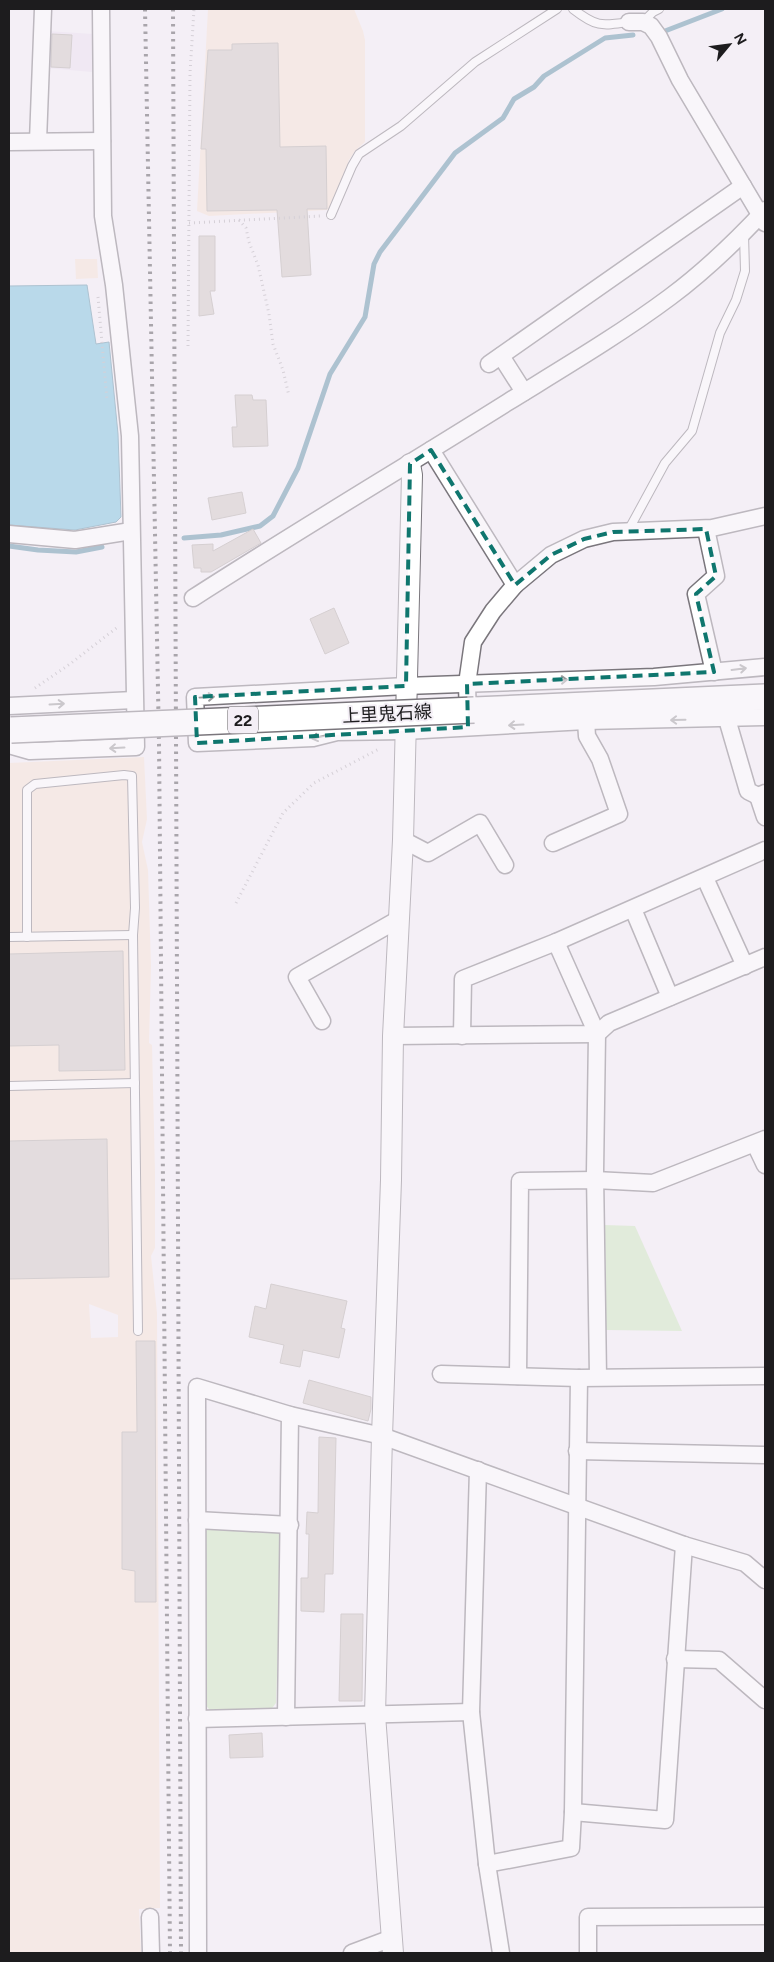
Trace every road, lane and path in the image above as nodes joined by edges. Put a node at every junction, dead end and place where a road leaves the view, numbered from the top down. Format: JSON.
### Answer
{"nodes":[{"id":1,"x":43,"y":9,"type":"edge"},
{"id":2,"x":100,"y":9,"type":"edge"},
{"id":3,"x":194,"y":9,"type":"edge"},
{"id":4,"x":557,"y":9,"type":"edge"},
{"id":5,"x":573,"y":9,"type":"edge"},
{"id":6,"x":659,"y":9,"type":"edge"},
{"id":7,"x":636,"y":22,"type":"junction"},
{"id":8,"x":38,"y":141,"type":"junction"},
{"id":9,"x":102,"y":141,"type":"junction"},
{"id":10,"x":9,"y":142,"type":"edge"},
{"id":11,"x":744,"y":186,"type":"junction"},
{"id":12,"x":331,"y":215,"type":"joint"},
{"id":13,"x":764,"y":216,"type":"edge"},
{"id":14,"x":239,"y":220,"type":"junction"},
{"id":15,"x":189,"y":223,"type":"junction"},
{"id":16,"x":744,"y":234,"type":"junction"},
{"id":17,"x":188,"y":346,"type":"dead end"},
{"id":18,"x":524,"y":392,"type":"junction"},
{"id":19,"x":289,"y":396,"type":"dead end"},
{"id":20,"x":431,"y":450,"type":"junction"},
{"id":21,"x":410,"y":464,"type":"junction"},
{"id":22,"x":765,"y":516,"type":"edge"},
{"id":23,"x":706,"y":529,"type":"junction"},
{"id":24,"x":628,"y":531,"type":"junction"},
{"id":25,"x":131,"y":532,"type":"junction"},
{"id":26,"x":9,"y":534,"type":"edge"},
{"id":27,"x":515,"y":585,"type":"junction"},
{"id":28,"x":193,"y":598,"type":"dead end"},
{"id":29,"x":119,"y":626,"type":"dead end"},
{"id":30,"x":765,"y":667,"type":"edge"},
{"id":31,"x":714,"y":672,"type":"junction"},
{"id":32,"x":467,"y":684,"type":"junction"},
{"id":33,"x":406,"y":686,"type":"junction"},
{"id":34,"x":765,"y":697,"type":"edge"},
{"id":35,"x":134,"y":700,"type":"junction"},
{"id":36,"x":765,"y":717,"type":"edge"},
{"id":37,"x":471,"y":718,"type":"junction"},
{"id":38,"x":727,"y":719,"type":"junction"},
{"id":39,"x":586,"y":721,"type":"junction"},
{"id":40,"x":11,"y":724,"type":"edge"},
{"id":41,"x":405,"y":739,"type":"junction"},
{"id":42,"x":761,"y":794,"type":"edge"},
{"id":43,"x":765,"y":817,"type":"edge"},
{"id":44,"x":403,"y":840,"type":"junction"},
{"id":45,"x":553,"y":843,"type":"dead end"},
{"id":46,"x":765,"y":850,"type":"edge"},
{"id":47,"x":505,"y":865,"type":"dead end"},
{"id":48,"x":705,"y":878,"type":"junction"},
{"id":49,"x":236,"y":903,"type":"dead end"},
{"id":50,"x":633,"y":909,"type":"junction"},
{"id":51,"x":399,"y":919,"type":"junction"},
{"id":52,"x":133,"y":935,"type":"junction"},
{"id":53,"x":9,"y":937,"type":"edge"},
{"id":54,"x":28,"y":937,"type":"junction"},
{"id":55,"x":556,"y":942,"type":"junction"},
{"id":56,"x":765,"y":957,"type":"edge"},
{"id":57,"x":745,"y":966,"type":"junction"},
{"id":58,"x":670,"y":997,"type":"junction"},
{"id":59,"x":322,"y":1021,"type":"dead end"},
{"id":60,"x":597,"y":1034,"type":"junction"},
{"id":61,"x":394,"y":1036,"type":"junction"},
{"id":62,"x":462,"y":1036,"type":"junction"},
{"id":63,"x":135,"y":1083,"type":"junction"},
{"id":64,"x":9,"y":1086,"type":"edge"},
{"id":65,"x":760,"y":1142,"type":"edge"},
{"id":66,"x":765,"y":1165,"type":"edge"},
{"id":67,"x":595,"y":1180,"type":"junction"},
{"id":68,"x":138,"y":1332,"type":"dead end"},
{"id":69,"x":441,"y":1374,"type":"dead end"},
{"id":70,"x":518,"y":1376,"type":"junction"},
{"id":71,"x":765,"y":1376,"type":"edge"},
{"id":72,"x":578,"y":1378,"type":"junction"},
{"id":73,"x":598,"y":1378,"type":"junction"},
{"id":74,"x":290,"y":1415,"type":"junction"},
{"id":75,"x":382,"y":1436,"type":"junction"},
{"id":76,"x":577,"y":1450,"type":"junction"},
{"id":77,"x":765,"y":1454,"type":"edge"},
{"id":78,"x":478,"y":1470,"type":"junction"},
{"id":79,"x":576,"y":1505,"type":"junction"},
{"id":80,"x":197,"y":1520,"type":"junction"},
{"id":81,"x":290,"y":1525,"type":"junction"},
{"id":82,"x":684,"y":1545,"type":"junction"},
{"id":83,"x":765,"y":1580,"type":"edge"},
{"id":84,"x":675,"y":1658,"type":"junction"},
{"id":85,"x":765,"y":1700,"type":"edge"},
{"id":86,"x":471,"y":1712,"type":"junction"},
{"id":87,"x":375,"y":1715,"type":"junction"},
{"id":88,"x":286,"y":1716,"type":"junction"},
{"id":89,"x":197,"y":1719,"type":"junction"},
{"id":90,"x":573,"y":1812,"type":"junction"},
{"id":91,"x":487,"y":1864,"type":"junction"},
{"id":92,"x":765,"y":1916,"type":"edge"},
{"id":93,"x":150,"y":1917,"type":"dead end"},
{"id":94,"x":393,"y":1946,"type":"edge"},
{"id":95,"x":151,"y":1953,"type":"edge"},
{"id":96,"x":198,"y":1953,"type":"edge"},
{"id":97,"x":352,"y":1953,"type":"edge"},
{"id":98,"x":502,"y":1953,"type":"edge"},
{"id":99,"x":588,"y":1953,"type":"edge"}],
"edges":[{"from":1,"to":8,"type":"street"},
{"from":2,"to":9,"type":"street"},
{"from":3,"to":15,"type":"path"},
{"from":4,"to":12,"type":"lane"},
{"from":5,"to":7,"type":"lane"},
{"from":6,"to":7,"type":"lane"},
{"from":7,"to":11,"type":"street"},
{"from":8,"to":9,"type":"street"},
{"from":8,"to":10,"type":"street"},
{"from":9,"to":25,"type":"street"},
{"from":11,"to":13,"type":"street"},
{"from":11,"to":18,"type":"street"},
{"from":12,"to":14,"type":"path"},
{"from":13,"to":16,"type":"street"},
{"from":14,"to":15,"type":"path"},
{"from":14,"to":19,"type":"path"},
{"from":15,"to":17,"type":"path"},
{"from":16,"to":18,"type":"street"},
{"from":16,"to":24,"type":"lane"},
{"from":18,"to":20,"type":"street"},
{"from":20,"to":21,"type":"street"},
{"from":20,"to":27,"type":"street"},
{"from":21,"to":28,"type":"street"},
{"from":21,"to":33,"type":"street"},
{"from":22,"to":23,"type":"street"},
{"from":23,"to":24,"type":"street"},
{"from":23,"to":31,"type":"street"},
{"from":24,"to":27,"type":"street"},
{"from":25,"to":26,"type":"street"},
{"from":25,"to":35,"type":"street"},
{"from":27,"to":32,"type":"street"},
{"from":29,"to":40,"type":"path"},
{"from":31,"to":30,"type":"street","one_way":true},
{"from":32,"to":31,"type":"street","one_way":true},
{"from":32,"to":33,"type":"street"},
{"from":32,"to":37,"type":"street"},
{"from":33,"to":41,"type":"street"},
{"from":41,"to":33,"type":"street","one_way":true},
{"from":34,"to":37,"type":"main road","name":"上里鬼石線","number":"22"},
{"from":40,"to":35,"type":"street","one_way":true},
{"from":35,"to":40,"type":"street","one_way":true},
{"from":36,"to":38,"type":"street"},
{"from":39,"to":37,"type":"street","one_way":true},
{"from":37,"to":40,"type":"main road","name":"上里鬼石線","number":"22","bridge":true},
{"from":37,"to":41,"type":"street"},
{"from":38,"to":39,"type":"street","one_way":true},
{"from":38,"to":42,"type":"street"},
{"from":39,"to":45,"type":"street"},
{"from":41,"to":44,"type":"street"},
{"from":41,"to":49,"type":"path"},
{"from":42,"to":43,"type":"street"},
{"from":44,"to":47,"type":"street"},
{"from":44,"to":51,"type":"street"},
{"from":46,"to":48,"type":"street"},
{"from":48,"to":50,"type":"street"},
{"from":48,"to":57,"type":"street"},
{"from":50,"to":55,"type":"street"},
{"from":50,"to":58,"type":"street"},
{"from":51,"to":59,"type":"street"},
{"from":51,"to":61,"type":"street"},
{"from":52,"to":54,"type":"lane"},
{"from":52,"to":54,"type":"lane"},
{"from":52,"to":63,"type":"lane"},
{"from":53,"to":54,"type":"lane"},
{"from":55,"to":60,"type":"street"},
{"from":55,"to":62,"type":"street"},
{"from":56,"to":57,"type":"street"},
{"from":57,"to":58,"type":"street"},
{"from":58,"to":60,"type":"street"},
{"from":60,"to":62,"type":"street"},
{"from":60,"to":67,"type":"street"},
{"from":61,"to":62,"type":"street"},
{"from":61,"to":75,"type":"street"},
{"from":63,"to":64,"type":"lane"},
{"from":63,"to":68,"type":"lane"},
{"from":65,"to":66,"type":"street"},
{"from":65,"to":67,"type":"street"},
{"from":67,"to":70,"type":"street"},
{"from":67,"to":73,"type":"street"},
{"from":69,"to":70,"type":"street"},
{"from":70,"to":72,"type":"street"},
{"from":71,"to":73,"type":"street"},
{"from":72,"to":73,"type":"street"},
{"from":72,"to":76,"type":"street"},
{"from":74,"to":75,"type":"street"},
{"from":74,"to":80,"type":"street"},
{"from":74,"to":81,"type":"street"},
{"from":75,"to":78,"type":"street"},
{"from":75,"to":87,"type":"street"},
{"from":76,"to":77,"type":"street"},
{"from":76,"to":79,"type":"street"},
{"from":78,"to":79,"type":"street"},
{"from":78,"to":86,"type":"street"},
{"from":79,"to":82,"type":"street"},
{"from":79,"to":90,"type":"street"},
{"from":80,"to":81,"type":"street"},
{"from":80,"to":89,"type":"street"},
{"from":81,"to":88,"type":"street"},
{"from":82,"to":83,"type":"street"},
{"from":82,"to":84,"type":"street"},
{"from":84,"to":85,"type":"street"},
{"from":84,"to":90,"type":"street"},
{"from":86,"to":87,"type":"street"},
{"from":86,"to":91,"type":"street"},
{"from":87,"to":88,"type":"street"},
{"from":87,"to":94,"type":"street"},
{"from":88,"to":89,"type":"street"},
{"from":89,"to":96,"type":"street"},
{"from":90,"to":91,"type":"street"},
{"from":91,"to":98,"type":"street"},
{"from":92,"to":99,"type":"street"},
{"from":93,"to":95,"type":"street"},
{"from":94,"to":97,"type":"street"}]}
